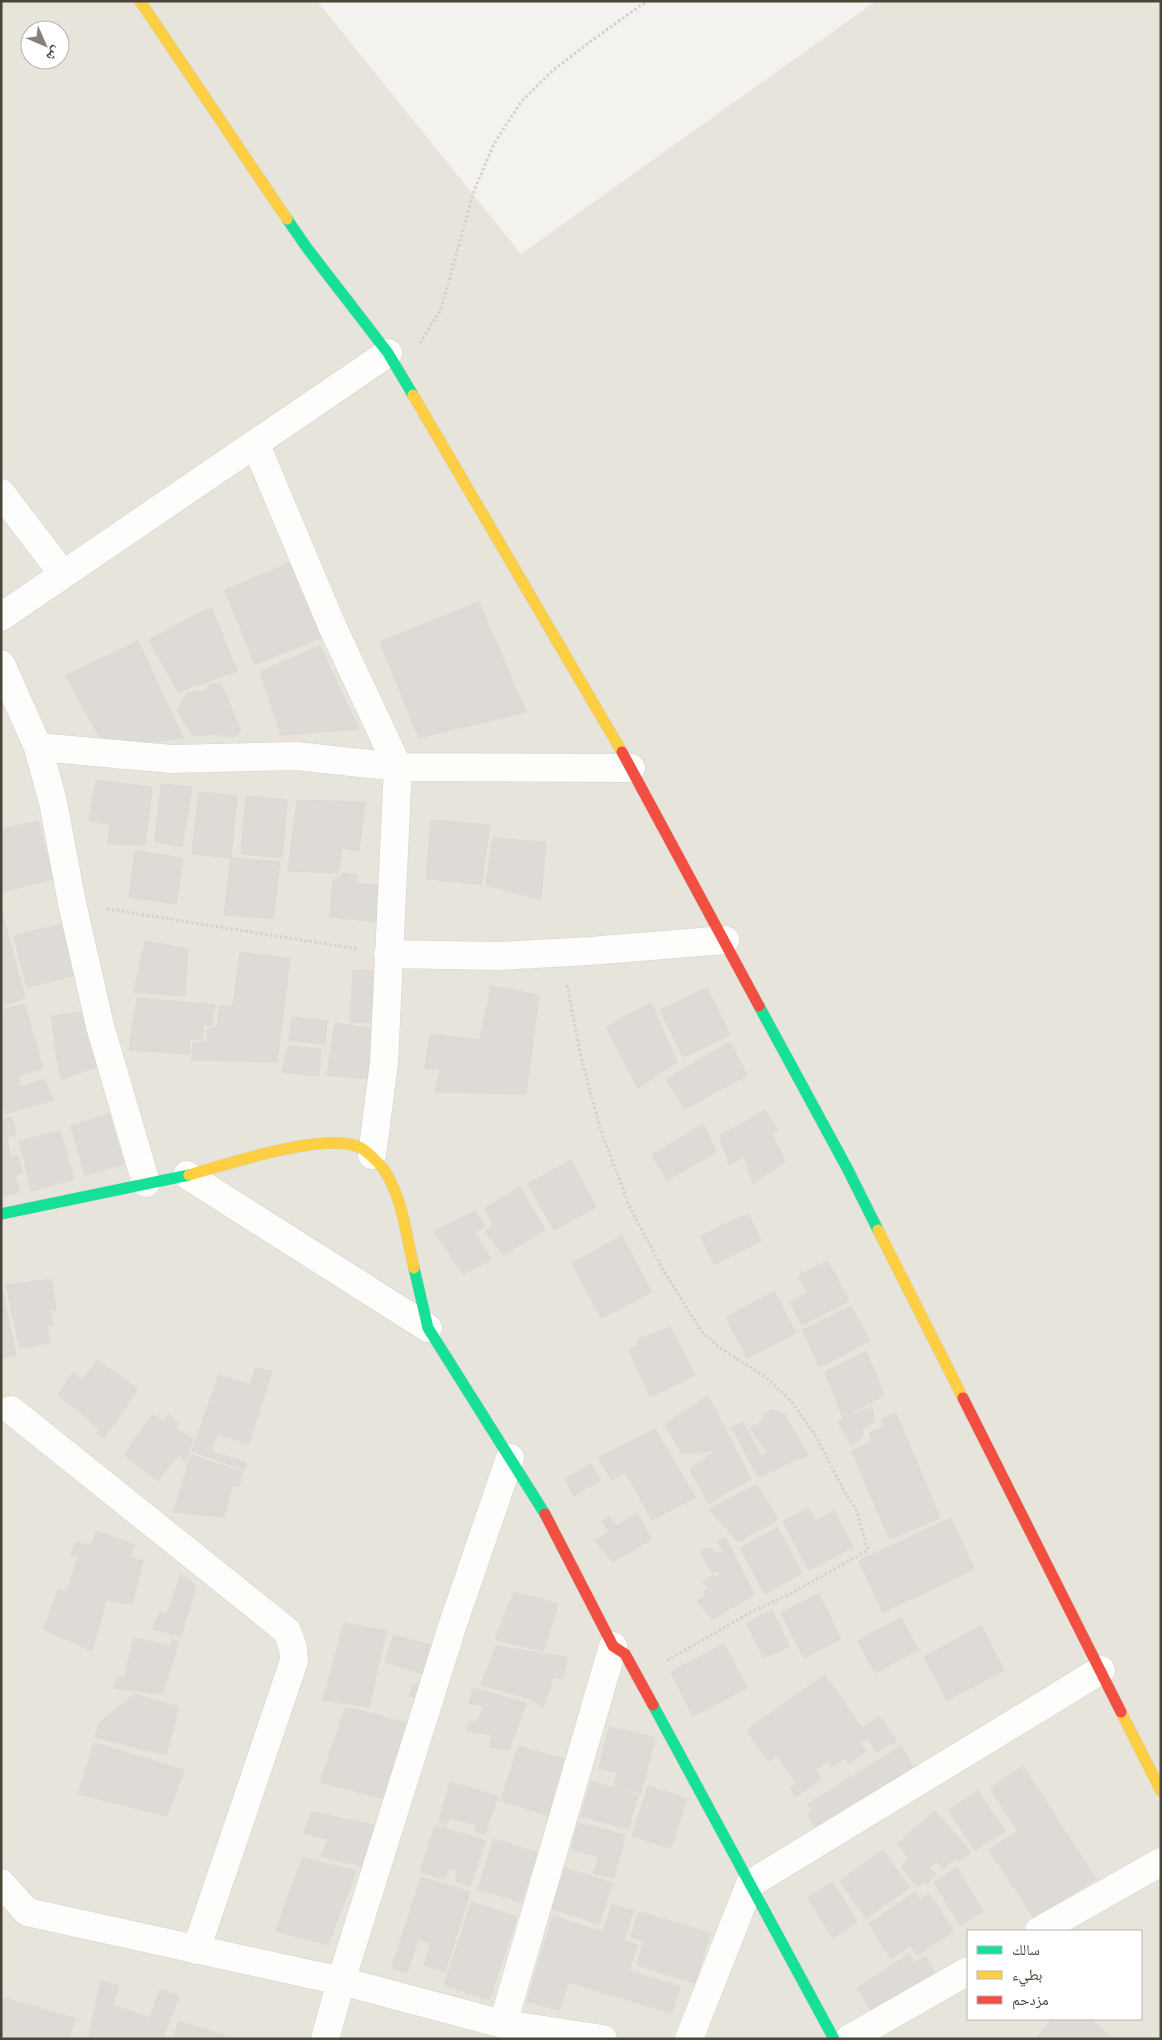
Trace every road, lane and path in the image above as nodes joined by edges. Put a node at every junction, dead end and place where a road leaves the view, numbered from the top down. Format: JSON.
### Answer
{"nodes":[{"id":1,"x":140,"y":1,"type":"edge"},
{"id":2,"x":647,"y":1,"type":"edge"},
{"id":3,"x":392,"y":359,"type":"junction"},
{"id":4,"x":256,"y":445,"type":"junction"},
{"id":5,"x":1,"y":493,"type":"edge"},
{"id":6,"x":64,"y":574,"type":"junction"},
{"id":7,"x":1,"y":618,"type":"edge"},
{"id":8,"x":1,"y":664,"type":"edge"},
{"id":9,"x":38,"y":747,"type":"junction"},
{"id":10,"x":398,"y":767,"type":"junction"},
{"id":11,"x":632,"y":768,"type":"junction"},
{"id":12,"x":72,"y":904,"type":"junction"},
{"id":13,"x":725,"y":940,"type":"junction"},
{"id":14,"x":558,"y":953,"type":"junction"},
{"id":15,"x":388,"y":954,"type":"junction"},
{"id":16,"x":372,"y":1155,"type":"junction"},
{"id":17,"x":187,"y":1175,"type":"junction"},
{"id":18,"x":146,"y":1183,"type":"junction"},
{"id":19,"x":1,"y":1214,"type":"edge"},
{"id":20,"x":428,"y":1328,"type":"junction"},
{"id":21,"x":11,"y":1410,"type":"dead end"},
{"id":22,"x":510,"y":1458,"type":"junction"},
{"id":23,"x":619,"y":1650,"type":"junction"},
{"id":24,"x":1102,"y":1670,"type":"junction"},
{"id":25,"x":1161,"y":1791,"type":"edge"},
{"id":26,"x":1161,"y":1862,"type":"edge"},
{"id":27,"x":1,"y":1883,"type":"edge"},
{"id":28,"x":750,"y":1884,"type":"junction"},
{"id":29,"x":14,"y":1914,"type":"edge"},
{"id":30,"x":1041,"y":1930,"type":"edge"},
{"id":31,"x":196,"y":1950,"type":"junction"},
{"id":32,"x":967,"y":1972,"type":"edge"},
{"id":33,"x":341,"y":1981,"type":"junction"},
{"id":34,"x":503,"y":2024,"type":"junction"},
{"id":35,"x":325,"y":2039,"type":"edge"},
{"id":36,"x":603,"y":2039,"type":"edge"},
{"id":37,"x":688,"y":2039,"type":"edge"},
{"id":38,"x":834,"y":2039,"type":"edge"},
{"id":39,"x":849,"y":2039,"type":"edge"}],
"edges":[{"from":1,"to":3,"type":"street"},
{"from":2,"to":3,"type":"path"},
{"from":3,"to":4,"type":"street"},
{"from":3,"to":11,"type":"street"},
{"from":4,"to":6,"type":"street"},
{"from":4,"to":10,"type":"street"},
{"from":5,"to":6,"type":"street"},
{"from":6,"to":7,"type":"street"},
{"from":8,"to":9,"type":"street"},
{"from":9,"to":10,"type":"street"},
{"from":9,"to":12,"type":"street"},
{"from":10,"to":11,"type":"street"},
{"from":10,"to":15,"type":"street"},
{"from":11,"to":13,"type":"street"},
{"from":12,"to":15,"type":"path"},
{"from":12,"to":18,"type":"street"},
{"from":13,"to":14,"type":"street"},
{"from":13,"to":24,"type":"street"},
{"from":14,"to":15,"type":"street"},
{"from":14,"to":23,"type":"path"},
{"from":15,"to":16,"type":"street"},
{"from":16,"to":17,"type":"street"},
{"from":16,"to":20,"type":"street"},
{"from":17,"to":18,"type":"street"},
{"from":17,"to":20,"type":"street"},
{"from":18,"to":19,"type":"street"},
{"from":20,"to":22,"type":"street"},
{"from":21,"to":31,"type":"street"},
{"from":22,"to":23,"type":"street"},
{"from":22,"to":33,"type":"street"},
{"from":23,"to":28,"type":"street"},
{"from":23,"to":34,"type":"street"},
{"from":24,"to":25,"type":"street"},
{"from":24,"to":28,"type":"street"},
{"from":26,"to":30,"type":"street"},
{"from":27,"to":29,"type":"street"},
{"from":28,"to":37,"type":"street"},
{"from":28,"to":38,"type":"street"},
{"from":29,"to":31,"type":"street"},
{"from":31,"to":33,"type":"street"},
{"from":32,"to":39,"type":"street"},
{"from":33,"to":34,"type":"street"},
{"from":33,"to":35,"type":"street"},
{"from":34,"to":36,"type":"street"}]}
